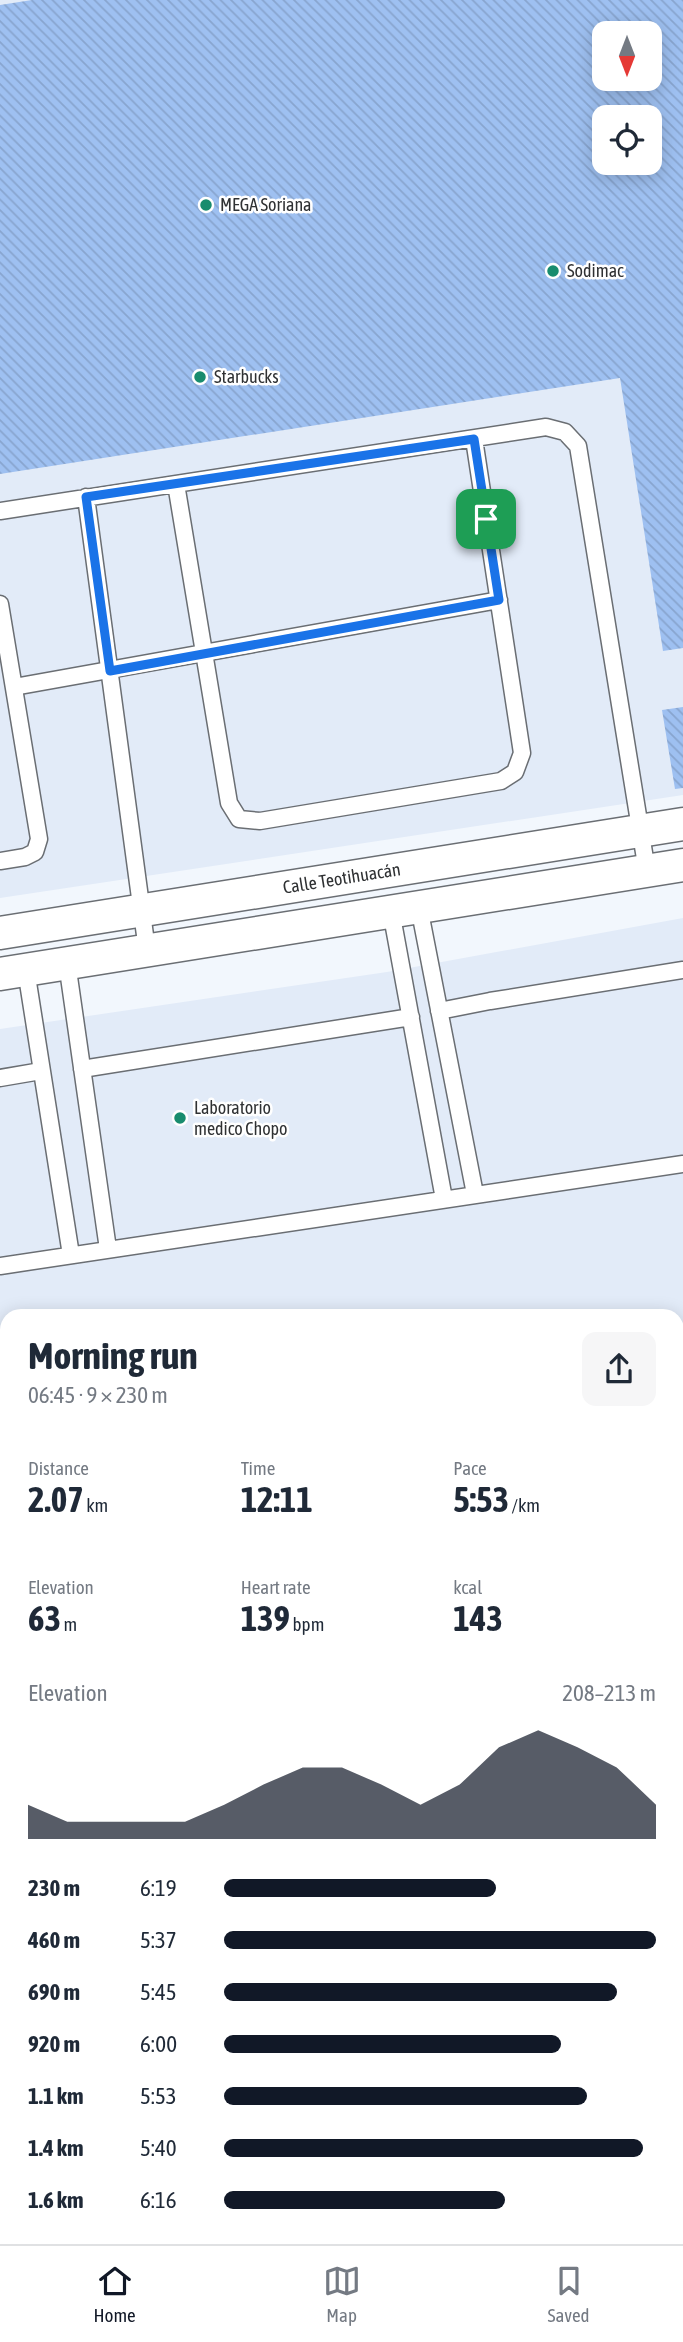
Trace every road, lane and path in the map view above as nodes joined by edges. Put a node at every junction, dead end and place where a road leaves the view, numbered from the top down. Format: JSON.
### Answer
{"nodes":[{"id":1,"x":474,"y":439,"type":"junction"},
{"id":2,"x":176,"y":484,"type":"junction"},
{"id":3,"x":86,"y":497,"type":"junction"},
{"id":4,"x":0,"y":511,"type":"edge"},
{"id":5,"x":499,"y":600,"type":"junction"},
{"id":6,"x":0,"y":604,"type":"edge"},
{"id":7,"x":203,"y":655,"type":"junction"},
{"id":8,"x":110,"y":671,"type":"junction"},
{"id":9,"x":14,"y":687,"type":"junction"},
{"id":10,"x":683,"y":824,"type":"edge"},
{"id":11,"x":640,"y":831,"type":"junction"},
{"id":12,"x":0,"y":862,"type":"edge"},
{"id":13,"x":683,"y":865,"type":"edge"},
{"id":14,"x":646,"y":871,"type":"junction"},
{"id":15,"x":405,"y":909,"type":"junction"},
{"id":16,"x":142,"y":910,"type":"junction"},
{"id":17,"x":0,"y":933,"type":"edge"},
{"id":18,"x":148,"y":950,"type":"junction"},
{"id":19,"x":66,"y":963,"type":"junction"},
{"id":20,"x":683,"y":970,"type":"edge"},
{"id":21,"x":13,"y":972,"type":"edge"},
{"id":22,"x":439,"y":1012,"type":"junction"},
{"id":23,"x":411,"y":1017,"type":"junction"},
{"id":24,"x":82,"y":1069,"type":"junction"},
{"id":25,"x":41,"y":1071,"type":"junction"},
{"id":26,"x":0,"y":1078,"type":"edge"},
{"id":27,"x":683,"y":1164,"type":"edge"},
{"id":28,"x":475,"y":1194,"type":"junction"},
{"id":29,"x":444,"y":1199,"type":"junction"},
{"id":30,"x":108,"y":1249,"type":"junction"},
{"id":31,"x":71,"y":1255,"type":"junction"},
{"id":32,"x":0,"y":1266,"type":"edge"}],
"edges":[{"from":1,"to":2,"type":"lane"},
{"from":1,"to":5,"type":"lane"},
{"from":1,"to":11,"type":"lane"},
{"from":2,"to":3,"type":"lane"},
{"from":2,"to":7,"type":"lane"},
{"from":3,"to":4,"type":"lane"},
{"from":3,"to":8,"type":"lane"},
{"from":5,"to":7,"type":"lane"},
{"from":5,"to":7,"type":"lane"},
{"from":6,"to":9,"type":"lane"},
{"from":7,"to":8,"type":"lane"},
{"from":8,"to":9,"type":"lane"},
{"from":8,"to":16,"type":"lane"},
{"from":9,"to":12,"type":"lane"},
{"from":10,"to":11,"type":"street","name":"Calle Teotihuacán"},
{"from":11,"to":14,"type":"lane"},
{"from":11,"to":16,"type":"street","name":"Calle Teotihuacán"},
{"from":13,"to":14,"type":"street"},
{"from":14,"to":15,"type":"street"},
{"from":15,"to":18,"type":"street"},
{"from":15,"to":22,"type":"lane"},
{"from":15,"to":23,"type":"lane"},
{"from":16,"to":17,"type":"street","name":"Calle Teotihuacán"},
{"from":16,"to":18,"type":"lane"},
{"from":18,"to":19,"type":"street"},
{"from":19,"to":21,"type":"street"},
{"from":19,"to":24,"type":"lane"},
{"from":20,"to":22,"type":"lane"},
{"from":21,"to":25,"type":"lane"},
{"from":22,"to":28,"type":"lane"},
{"from":23,"to":24,"type":"lane"},
{"from":23,"to":29,"type":"lane"},
{"from":24,"to":30,"type":"lane"},
{"from":25,"to":26,"type":"lane"},
{"from":25,"to":31,"type":"lane"},
{"from":27,"to":28,"type":"lane"},
{"from":28,"to":29,"type":"lane"},
{"from":29,"to":30,"type":"lane"},
{"from":30,"to":31,"type":"lane"},
{"from":31,"to":32,"type":"lane"}]}
